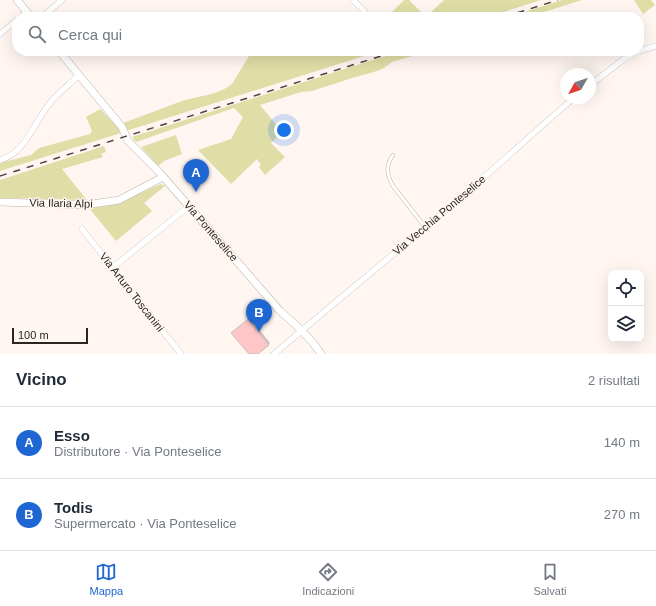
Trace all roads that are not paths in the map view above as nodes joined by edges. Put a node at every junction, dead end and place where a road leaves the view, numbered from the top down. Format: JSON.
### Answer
{"nodes":[{"id":1,"x":17,"y":0,"type":"edge"},
{"id":2,"x":62,"y":0,"type":"edge"},
{"id":3,"x":353,"y":0,"type":"edge"},
{"id":4,"x":27,"y":12,"type":"edge"},
{"id":5,"x":48,"y":12,"type":"edge"},
{"id":6,"x":365,"y":12,"type":"dead end"},
{"id":7,"x":12,"y":24,"type":"edge"},
{"id":8,"x":0,"y":34,"type":"edge"},
{"id":9,"x":656,"y":46,"type":"edge"},
{"id":10,"x":644,"y":50,"type":"edge"},
{"id":11,"x":63,"y":56,"type":"edge"},
{"id":12,"x":630,"y":56,"type":"edge"},
{"id":13,"x":79,"y":75,"type":"junction"},
{"id":14,"x":596,"y":80,"type":"edge"},
{"id":15,"x":567,"y":104,"type":"edge"},
{"id":16,"x":393,"y":155,"type":"dead end"},
{"id":17,"x":0,"y":160,"type":"edge"},
{"id":18,"x":163,"y":177,"type":"junction"},
{"id":19,"x":0,"y":202,"type":"edge"},
{"id":20,"x":189,"y":206,"type":"junction"},
{"id":21,"x":425,"y":227,"type":"junction"},
{"id":22,"x":82,"y":230,"type":"dead end"},
{"id":23,"x":112,"y":268,"type":"junction"},
{"id":24,"x":302,"y":330,"type":"junction"},
{"id":25,"x":181,"y":354,"type":"edge"},
{"id":26,"x":274,"y":354,"type":"edge"},
{"id":27,"x":321,"y":354,"type":"edge"}],
"edges":[{"from":1,"to":4,"type":"street"},
{"from":2,"to":5,"type":"street"},
{"from":3,"to":6,"type":"street"},
{"from":7,"to":8,"type":"street"},
{"from":9,"to":10,"type":"street"},
{"from":11,"to":13,"type":"street","name":"Via Ponteselice"},
{"from":12,"to":14,"type":"street"},
{"from":13,"to":17,"type":"street"},
{"from":13,"to":18,"type":"street","name":"Via Ponteselice"},
{"from":15,"to":21,"type":"street","name":"Via Vecchia Ponteselice"},
{"from":16,"to":21,"type":"lane"},
{"from":18,"to":19,"type":"street","name":"Via Ilaria Alpi"},
{"from":18,"to":20,"type":"street","name":"Via Ponteselice"},
{"from":20,"to":23,"type":"street"},
{"from":20,"to":24,"type":"street","name":"Via Ponteselice"},
{"from":21,"to":24,"type":"street","name":"Via Vecchia Ponteselice"},
{"from":22,"to":23,"type":"street","name":"Via Arturo Toscanini"},
{"from":23,"to":25,"type":"street","name":"Via Arturo Toscanini"},
{"from":24,"to":26,"type":"street","name":"Via Vecchia Ponteselice"},
{"from":24,"to":27,"type":"street","name":"Via Ponteselice"}]}
